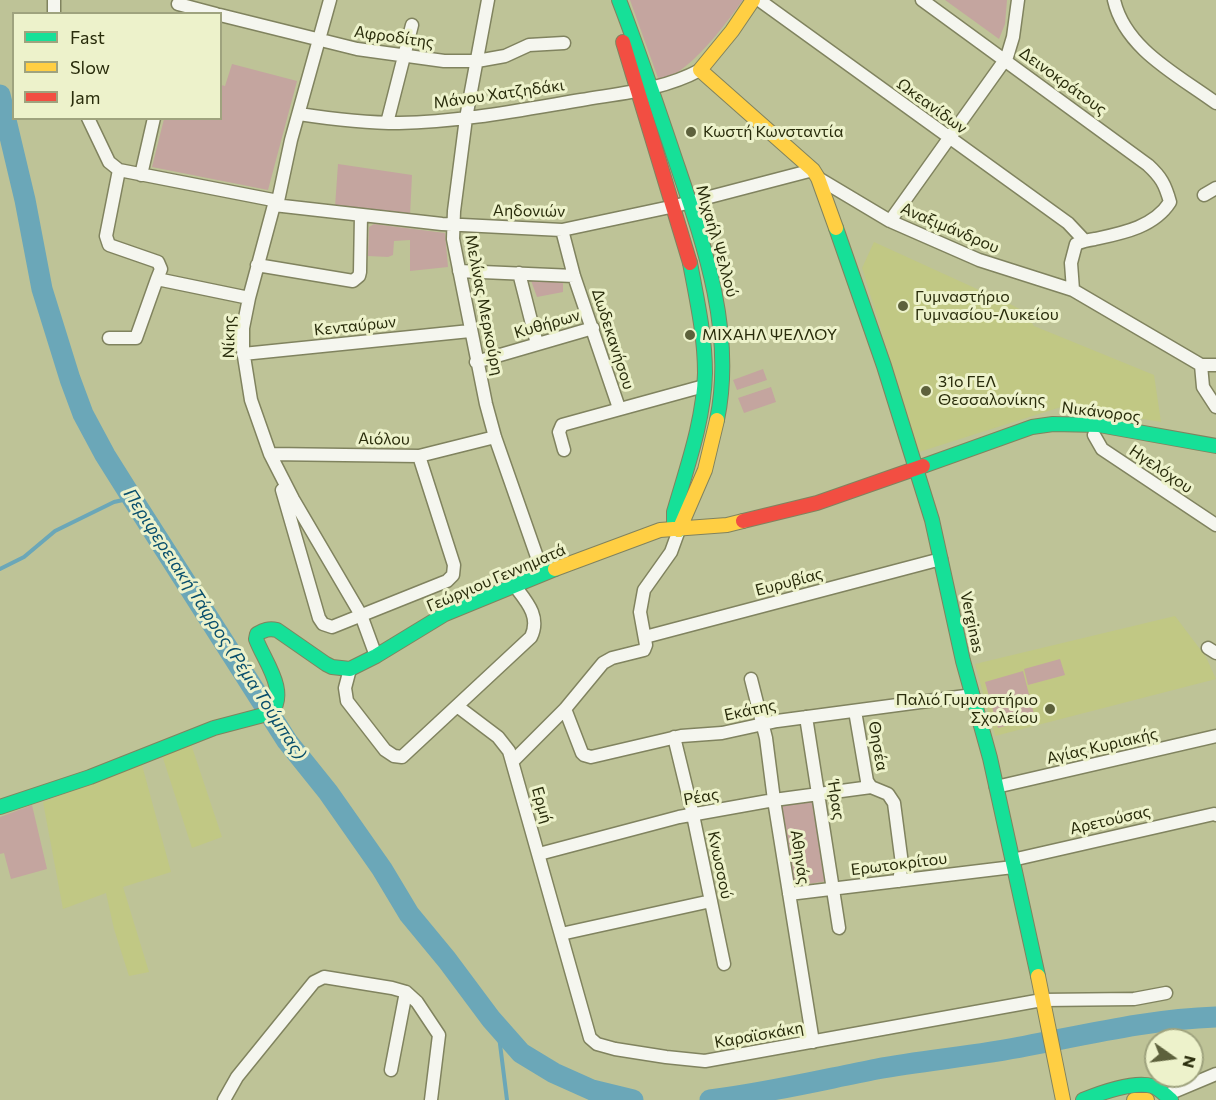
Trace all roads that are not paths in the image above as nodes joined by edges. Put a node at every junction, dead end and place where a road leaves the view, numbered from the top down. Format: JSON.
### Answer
{"nodes":[{"id":1,"x":330,"y":0,"type":"edge"},
{"id":2,"x":488,"y":0,"type":"edge"},
{"id":3,"x":610,"y":0,"type":"edge"},
{"id":4,"x":619,"y":0,"type":"edge"},
{"id":5,"x":753,"y":0,"type":"edge"},
{"id":6,"x":759,"y":0,"type":"edge"},
{"id":7,"x":922,"y":0,"type":"edge"},
{"id":8,"x":1018,"y":0,"type":"edge"},
{"id":9,"x":1114,"y":0,"type":"edge"},
{"id":10,"x":177,"y":6,"type":"edge"},
{"id":11,"x":208,"y":12,"type":"edge"},
{"id":12,"x":222,"y":15,"type":"edge"},
{"id":13,"x":412,"y":26,"type":"dead end"},
{"id":14,"x":319,"y":40,"type":"junction"},
{"id":15,"x":564,"y":43,"type":"dead end"},
{"id":16,"x":404,"y":56,"type":"junction"},
{"id":17,"x":1005,"y":60,"type":"junction"},
{"id":18,"x":477,"y":61,"type":"junction"},
{"id":19,"x":700,"y":70,"type":"junction"},
{"id":20,"x":644,"y":90,"type":"junction"},
{"id":21,"x":1216,"y":103,"type":"edge"},
{"id":22,"x":298,"y":114,"type":"junction"},
{"id":23,"x":466,"y":118,"type":"junction"},
{"id":24,"x":89,"y":120,"type":"edge"},
{"id":25,"x":154,"y":120,"type":"edge"},
{"id":26,"x":387,"y":123,"type":"junction"},
{"id":27,"x":949,"y":139,"type":"junction"},
{"id":28,"x":119,"y":170,"type":"junction"},
{"id":29,"x":815,"y":174,"type":"junction"},
{"id":30,"x":141,"y":175,"type":"junction"},
{"id":31,"x":1216,"y":188,"type":"edge"},
{"id":32,"x":1204,"y":195,"type":"dead end"},
{"id":33,"x":690,"y":202,"type":"junction"},
{"id":34,"x":276,"y":203,"type":"junction"},
{"id":35,"x":675,"y":206,"type":"junction"},
{"id":36,"x":361,"y":215,"type":"junction"},
{"id":37,"x":890,"y":221,"type":"junction"},
{"id":38,"x":452,"y":224,"type":"junction"},
{"id":39,"x":562,"y":230,"type":"junction"},
{"id":40,"x":1084,"y":240,"type":"junction"},
{"id":41,"x":257,"y":266,"type":"junction"},
{"id":42,"x":459,"y":271,"type":"junction"},
{"id":43,"x":519,"y":273,"type":"junction"},
{"id":44,"x":574,"y":276,"type":"junction"},
{"id":45,"x":157,"y":279,"type":"junction"},
{"id":46,"x":1073,"y":290,"type":"junction"},
{"id":47,"x":249,"y":298,"type":"junction"},
{"id":48,"x":592,"y":328,"type":"junction"},
{"id":49,"x":470,"y":331,"type":"junction"},
{"id":50,"x":109,"y":338,"type":"dead end"},
{"id":51,"x":537,"y":344,"type":"junction"},
{"id":52,"x":243,"y":354,"type":"junction"},
{"id":53,"x":476,"y":362,"type":"junction"},
{"id":54,"x":1201,"y":365,"type":"junction"},
{"id":55,"x":1216,"y":365,"type":"edge"},
{"id":56,"x":704,"y":386,"type":"junction"},
{"id":57,"x":619,"y":408,"type":"junction"},
{"id":58,"x":1216,"y":408,"type":"edge"},
{"id":59,"x":1094,"y":435,"type":"dead end"},
{"id":60,"x":495,"y":437,"type":"junction"},
{"id":61,"x":1216,"y":446,"type":"edge"},
{"id":62,"x":564,"y":450,"type":"dead end"},
{"id":63,"x":270,"y":454,"type":"junction"},
{"id":64,"x":419,"y":456,"type":"junction"},
{"id":65,"x":276,"y":466,"type":"junction"},
{"id":66,"x":916,"y":467,"type":"junction"},
{"id":67,"x":1216,"y":525,"type":"edge"},
{"id":68,"x":679,"y":530,"type":"junction"},
{"id":69,"x":941,"y":559,"type":"junction"},
{"id":70,"x":543,"y":574,"type":"junction"},
{"id":71,"x":514,"y":585,"type":"junction"},
{"id":72,"x":361,"y":615,"type":"junction"},
{"id":73,"x":645,"y":637,"type":"junction"},
{"id":74,"x":376,"y":656,"type":"junction"},
{"id":75,"x":350,"y":669,"type":"junction"},
{"id":76,"x":751,"y":678,"type":"dead end"},
{"id":77,"x":973,"y":695,"type":"junction"},
{"id":78,"x":457,"y":706,"type":"junction"},
{"id":79,"x":565,"y":709,"type":"junction"},
{"id":80,"x":855,"y":711,"type":"junction"},
{"id":81,"x":806,"y":717,"type":"junction"},
{"id":82,"x":762,"y":724,"type":"junction"},
{"id":83,"x":1216,"y":736,"type":"edge"},
{"id":84,"x":674,"y":737,"type":"junction"},
{"id":85,"x":513,"y":761,"type":"junction"},
{"id":86,"x":871,"y":787,"type":"junction"},
{"id":87,"x":996,"y":788,"type":"junction"},
{"id":88,"x":818,"y":794,"type":"junction"},
{"id":89,"x":774,"y":800,"type":"junction"},
{"id":90,"x":0,"y":807,"type":"edge"},
{"id":91,"x":693,"y":815,"type":"junction"},
{"id":92,"x":1216,"y":815,"type":"edge"},
{"id":93,"x":539,"y":854,"type":"junction"},
{"id":94,"x":1012,"y":863,"type":"junction"},
{"id":95,"x":898,"y":881,"type":"junction"},
{"id":96,"x":833,"y":889,"type":"junction"},
{"id":97,"x":789,"y":894,"type":"junction"},
{"id":98,"x":711,"y":901,"type":"junction"},
{"id":99,"x":839,"y":928,"type":"dead end"},
{"id":100,"x":561,"y":934,"type":"junction"},
{"id":101,"x":724,"y":964,"type":"dead end"},
{"id":102,"x":406,"y":992,"type":"junction"},
{"id":103,"x":1166,"y":993,"type":"dead end"},
{"id":104,"x":1042,"y":1000,"type":"junction"},
{"id":105,"x":813,"y":1042,"type":"junction"},
{"id":106,"x":391,"y":1070,"type":"dead end"},
{"id":107,"x":1216,"y":1074,"type":"edge"},
{"id":108,"x":1168,"y":1097,"type":"edge"},
{"id":109,"x":224,"y":1100,"type":"edge"},
{"id":110,"x":431,"y":1100,"type":"edge"},
{"id":111,"x":1063,"y":1100,"type":"edge"},
{"id":112,"x":1083,"y":1100,"type":"edge"},
{"id":113,"x":1134,"y":1100,"type":"edge"},
{"id":114,"x":1147,"y":1100,"type":"edge"}],
"edges":[{"from":1,"to":14,"type":"street","name":"Νίκης"},
{"from":2,"to":18,"type":"street","name":"Μελίνας Μερκούρη"},
{"from":3,"to":20,"type":"street","name":"Μιχαήλ Ψελλού"},
{"from":4,"to":20,"type":"street","name":"Μιχαήλ Ψελλού"},
{"from":5,"to":19,"type":"street"},
{"from":6,"to":27,"type":"street","name":"Ωκεανίδων"},
{"from":7,"to":17,"type":"street","name":"Δεινοκράτους"},
{"from":8,"to":17,"type":"street"},
{"from":9,"to":21,"type":"street"},
{"from":10,"to":11,"type":"street","name":"Αφροδίτης"},
{"from":12,"to":14,"type":"street","name":"Αφροδίτης"},
{"from":13,"to":16,"type":"street"},
{"from":14,"to":16,"type":"street","name":"Αφροδίτης"},
{"from":14,"to":22,"type":"street","name":"Νίκης"},
{"from":15,"to":18,"type":"street","name":"Αφροδίτης"},
{"from":16,"to":18,"type":"street","name":"Αφροδίτης"},
{"from":16,"to":26,"type":"street"},
{"from":17,"to":27,"type":"street"},
{"from":17,"to":40,"type":"street","name":"Δεινοκράτους"},
{"from":18,"to":23,"type":"street","name":"Μελίνας Μερκούρη"},
{"from":19,"to":20,"type":"street","name":"Μάνου Χατζηδάκι"},
{"from":19,"to":29,"type":"street","name":"Αναξιμάνδρου"},
{"from":20,"to":23,"type":"street","name":"Μάνου Χατζηδάκι"},
{"from":20,"to":33,"type":"street","name":"Μιχαήλ Ψελλού"},
{"from":20,"to":35,"type":"street","name":"Μιχαήλ Ψελλού"},
{"from":22,"to":26,"type":"street","name":"Μάνου Χατζηδάκι"},
{"from":22,"to":34,"type":"street","name":"Νίκης"},
{"from":23,"to":26,"type":"street","name":"Μάνου Χατζηδάκι"},
{"from":23,"to":38,"type":"street","name":"Μελίνας Μερκούρη"},
{"from":24,"to":28,"type":"street"},
{"from":25,"to":30,"type":"street"},
{"from":27,"to":37,"type":"street"},
{"from":27,"to":40,"type":"street","name":"Ωκεανίδων"},
{"from":28,"to":30,"type":"street","name":"Αηδονιών"},
{"from":28,"to":45,"type":"street"},
{"from":29,"to":33,"type":"street","name":"Αηδονιών"},
{"from":29,"to":37,"type":"street","name":"Αναξιμάνδρου"},
{"from":29,"to":66,"type":"street","name":"Verginas"},
{"from":30,"to":34,"type":"street","name":"Αηδονιών"},
{"from":31,"to":32,"type":"street"},
{"from":33,"to":35,"type":"street","name":"Αηδονιών"},
{"from":33,"to":68,"type":"street","name":"Μιχαήλ Ψελλού"},
{"from":34,"to":36,"type":"street","name":"Αηδονιών"},
{"from":34,"to":41,"type":"street","name":"Νίκης"},
{"from":35,"to":39,"type":"street","name":"Αηδονιών"},
{"from":35,"to":56,"type":"street","name":"Μιχαήλ Ψελλού"},
{"from":36,"to":38,"type":"street","name":"Αηδονιών"},
{"from":36,"to":41,"type":"street"},
{"from":37,"to":46,"type":"street","name":"Αναξιμάνδρου"},
{"from":38,"to":39,"type":"street","name":"Αηδονιών"},
{"from":38,"to":42,"type":"street","name":"Μελίνας Μερκούρη"},
{"from":39,"to":44,"type":"street","name":"Δωδεκανήσου"},
{"from":40,"to":46,"type":"street"},
{"from":41,"to":47,"type":"street","name":"Νίκης"},
{"from":42,"to":43,"type":"street"},
{"from":42,"to":49,"type":"street","name":"Μελίνας Μερκούρη"},
{"from":43,"to":44,"type":"street"},
{"from":43,"to":51,"type":"street"},
{"from":44,"to":48,"type":"street","name":"Δωδεκανήσου"},
{"from":45,"to":47,"type":"street"},
{"from":45,"to":50,"type":"street"},
{"from":46,"to":54,"type":"street","name":"Αναξιμάνδρου"},
{"from":47,"to":52,"type":"street","name":"Νίκης"},
{"from":48,"to":51,"type":"street","name":"Κυθήρων"},
{"from":48,"to":57,"type":"street","name":"Δωδεκανήσου"},
{"from":49,"to":52,"type":"street","name":"Κενταύρων"},
{"from":49,"to":53,"type":"street","name":"Μελίνας Μερκούρη"},
{"from":51,"to":53,"type":"street","name":"Κυθήρων"},
{"from":52,"to":63,"type":"street","name":"Νίκης"},
{"from":53,"to":60,"type":"street","name":"Μελίνας Μερκούρη"},
{"from":54,"to":55,"type":"street"},
{"from":54,"to":58,"type":"street"},
{"from":56,"to":57,"type":"street","name":"Δωδεκανήσου"},
{"from":56,"to":68,"type":"street","name":"Μιχαήλ Ψελλού"},
{"from":57,"to":62,"type":"street"},
{"from":59,"to":67,"type":"street","name":"Ηγελόχου"},
{"from":60,"to":64,"type":"street","name":"Αιόλου"},
{"from":60,"to":70,"type":"street","name":"Μελίνας Μερκούρη"},
{"from":61,"to":66,"type":"street","name":"Νικάνορος"},
{"from":63,"to":64,"type":"street","name":"Αιόλου"},
{"from":63,"to":65,"type":"street","name":"Νίκης"},
{"from":64,"to":72,"type":"street"},
{"from":65,"to":72,"type":"street","name":"Νίκης"},
{"from":65,"to":72,"type":"street"},
{"from":66,"to":68,"type":"street","name":"Γεώργιου Γεννηματά"},
{"from":66,"to":69,"type":"street","name":"Verginas"},
{"from":68,"to":70,"type":"street","name":"Γεώργιου Γεννηματά"},
{"from":68,"to":73,"type":"street","name":"Μιχαήλ Ψελλού"},
{"from":69,"to":73,"type":"street","name":"Ευρυβίας"},
{"from":69,"to":77,"type":"street","name":"Verginas"},
{"from":70,"to":71,"type":"street","name":"Γεώργιου Γεννηματά"},
{"from":71,"to":74,"type":"street","name":"Γεώργιου Γεννηματά"},
{"from":71,"to":78,"type":"street"},
{"from":72,"to":74,"type":"street","name":"Νίκης"},
{"from":73,"to":79,"type":"street"},
{"from":74,"to":75,"type":"street","name":"Γεώργιου Γεννηματά"},
{"from":75,"to":78,"type":"street"},
{"from":75,"to":90,"type":"street"},
{"from":76,"to":82,"type":"street","name":"Αθηνάς"},
{"from":77,"to":80,"type":"street","name":"Εκάτης"},
{"from":77,"to":87,"type":"street","name":"Verginas"},
{"from":78,"to":85,"type":"street","name":"Ερμή"},
{"from":79,"to":84,"type":"street","name":"Εκάτης"},
{"from":79,"to":85,"type":"street"},
{"from":80,"to":81,"type":"street","name":"Εκάτης"},
{"from":80,"to":86,"type":"street","name":"Θησέα"},
{"from":81,"to":82,"type":"street","name":"Εκάτης"},
{"from":81,"to":88,"type":"street","name":"Ήρας"},
{"from":82,"to":84,"type":"street","name":"Εκάτης"},
{"from":82,"to":89,"type":"street","name":"Αθηνάς"},
{"from":83,"to":87,"type":"street","name":"Αγίας Κυριακής"},
{"from":84,"to":91,"type":"street","name":"Κνωσσού"},
{"from":85,"to":93,"type":"street","name":"Ερμή"},
{"from":86,"to":88,"type":"street","name":"Ρέας"},
{"from":86,"to":95,"type":"street","name":"Θησέα"},
{"from":87,"to":94,"type":"street","name":"Verginas"},
{"from":88,"to":89,"type":"street","name":"Ρέας"},
{"from":88,"to":96,"type":"street","name":"Ήρας"},
{"from":89,"to":91,"type":"street","name":"Ρέας"},
{"from":89,"to":97,"type":"street","name":"Αθηνάς"},
{"from":91,"to":93,"type":"street","name":"Ρέας"},
{"from":91,"to":98,"type":"street","name":"Κνωσσού"},
{"from":92,"to":94,"type":"street","name":"Αρετούσας"},
{"from":93,"to":100,"type":"street","name":"Ερμή"},
{"from":94,"to":95,"type":"street","name":"Ερωτοκρίτου"},
{"from":94,"to":104,"type":"street","name":"Verginas"},
{"from":95,"to":96,"type":"street","name":"Ερωτοκρίτου"},
{"from":96,"to":97,"type":"street","name":"Ερωτοκρίτου"},
{"from":96,"to":99,"type":"street","name":"Ήρας"},
{"from":97,"to":105,"type":"street","name":"Αθηνάς"},
{"from":98,"to":100,"type":"street"},
{"from":98,"to":101,"type":"street","name":"Κνωσσού"},
{"from":100,"to":105,"type":"street","name":"Καραϊσκάκη"},
{"from":102,"to":106,"type":"street"},
{"from":102,"to":109,"type":"street"},
{"from":102,"to":110,"type":"street"},
{"from":103,"to":104,"type":"street","name":"Καραϊσκάκη"},
{"from":104,"to":105,"type":"street","name":"Καραϊσκάκη"},
{"from":104,"to":111,"type":"street","name":"Verginas"},
{"from":107,"to":108,"type":"street"},
{"from":108,"to":112,"type":"street"},
{"from":113,"to":114,"type":"street"}]}
